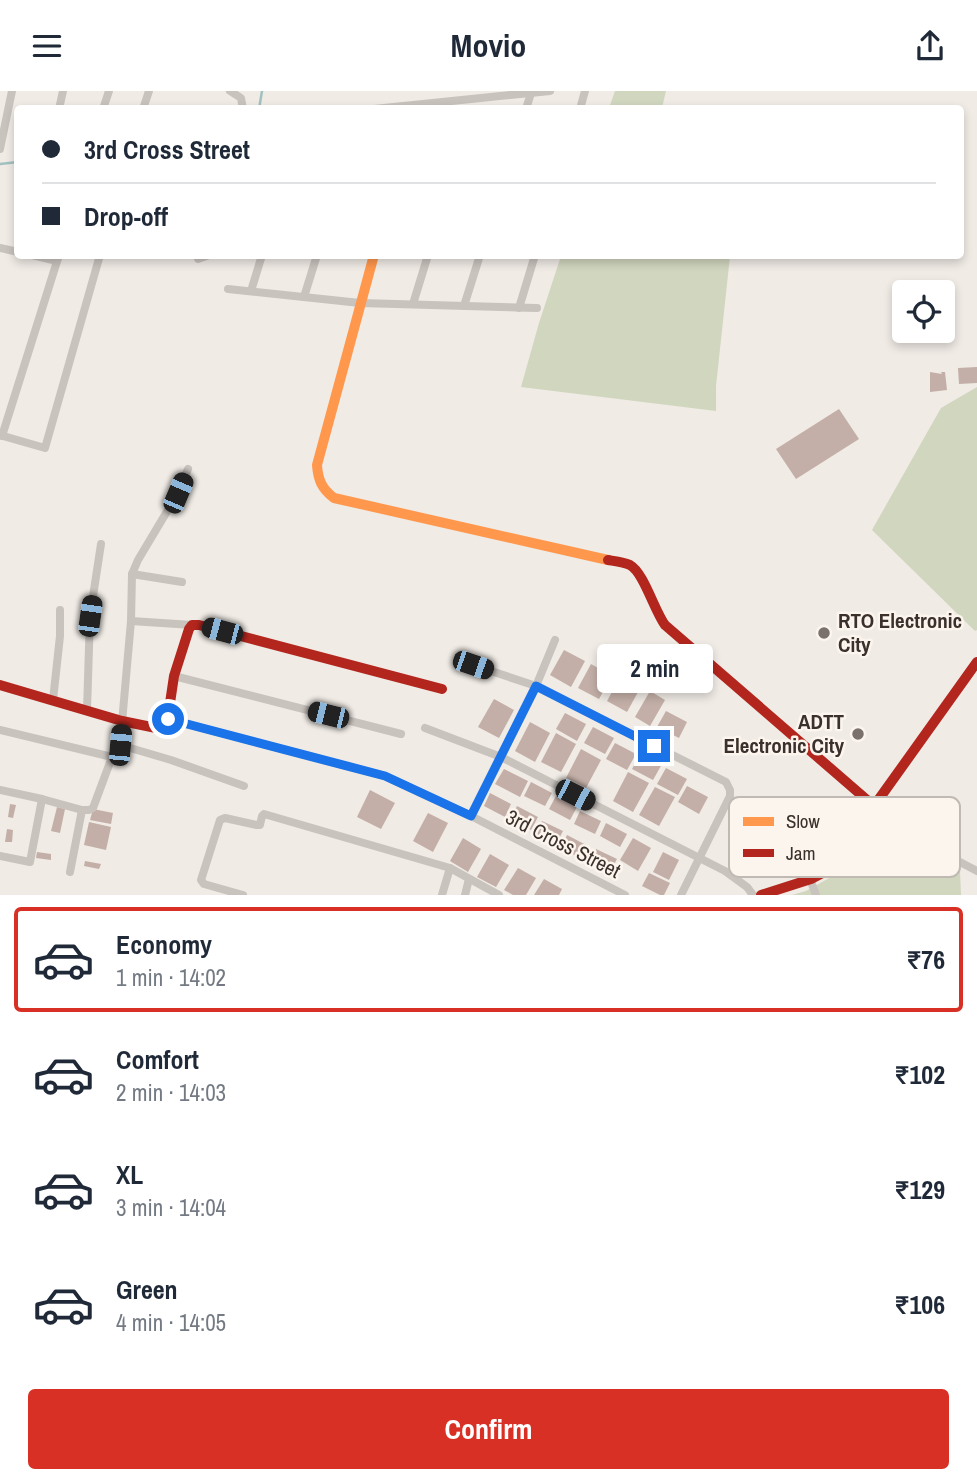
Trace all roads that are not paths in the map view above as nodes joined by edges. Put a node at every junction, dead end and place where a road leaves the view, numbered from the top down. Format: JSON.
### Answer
{"nodes":[{"id":1,"x":12,"y":91,"type":"edge"},
{"id":2,"x":230,"y":91,"type":"edge"},
{"id":3,"x":550,"y":91,"type":"edge"},
{"id":4,"x":531,"y":93,"type":"junction"},
{"id":5,"x":478,"y":98,"type":"junction"},
{"id":6,"x":242,"y":105,"type":"edge"},
{"id":7,"x":425,"y":105,"type":"edge"},
{"id":8,"x":476,"y":105,"type":"edge"},
{"id":9,"x":527,"y":105,"type":"edge"},
{"id":10,"x":0,"y":149,"type":"edge"},
{"id":11,"x":58,"y":259,"type":"edge"},
{"id":12,"x":99,"y":259,"type":"edge"},
{"id":13,"x":261,"y":259,"type":"edge"},
{"id":14,"x":316,"y":259,"type":"edge"},
{"id":15,"x":373,"y":259,"type":"edge"},
{"id":16,"x":427,"y":259,"type":"edge"},
{"id":17,"x":479,"y":259,"type":"edge"},
{"id":18,"x":534,"y":259,"type":"edge"},
{"id":19,"x":228,"y":289,"type":"dead end"},
{"id":20,"x":251,"y":291,"type":"junction"},
{"id":21,"x":304,"y":297,"type":"junction"},
{"id":22,"x":360,"y":303,"type":"junction"},
{"id":23,"x":412,"y":305,"type":"junction"},
{"id":24,"x":464,"y":306,"type":"junction"},
{"id":25,"x":519,"y":308,"type":"junction"},
{"id":26,"x":537,"y":308,"type":"dead end"},
{"id":27,"x":1,"y":436,"type":"edge"},
{"id":28,"x":188,"y":469,"type":"dead end"},
{"id":29,"x":101,"y":544,"type":"dead end"},
{"id":30,"x":132,"y":574,"type":"junction"},
{"id":31,"x":182,"y":582,"type":"dead end"},
{"id":32,"x":60,"y":610,"type":"dead end"},
{"id":33,"x":131,"y":621,"type":"junction"},
{"id":34,"x":192,"y":625,"type":"junction"},
{"id":35,"x":555,"y":640,"type":"dead end"},
{"id":36,"x":977,"y":662,"type":"edge"},
{"id":37,"x":473,"y":665,"type":"dead end"},
{"id":38,"x":174,"y":676,"type":"junction"},
{"id":39,"x":0,"y":685,"type":"edge"},
{"id":40,"x":536,"y":686,"type":"junction"},
{"id":41,"x":442,"y":689,"type":"dead end"},
{"id":42,"x":53,"y":699,"type":"junction"},
{"id":43,"x":87,"y":710,"type":"junction"},
{"id":44,"x":168,"y":719,"type":"junction"},
{"id":45,"x":122,"y":721,"type":"junction"},
{"id":46,"x":425,"y":728,"type":"dead end"},
{"id":47,"x":0,"y":730,"type":"edge"},
{"id":48,"x":401,"y":734,"type":"dead end"},
{"id":49,"x":120,"y":745,"type":"junction"},
{"id":50,"x":112,"y":757,"type":"junction"},
{"id":51,"x":501,"y":757,"type":"junction"},
{"id":52,"x":244,"y":786,"type":"dead end"},
{"id":53,"x":0,"y":790,"type":"edge"},
{"id":54,"x":730,"y":797,"type":"edge"},
{"id":55,"x":864,"y":797,"type":"edge"},
{"id":56,"x":880,"y":797,"type":"edge"},
{"id":57,"x":729,"y":798,"type":"edge"},
{"id":58,"x":42,"y":799,"type":"junction"},
{"id":59,"x":82,"y":810,"type":"junction"},
{"id":60,"x":471,"y":816,"type":"junction"},
{"id":61,"x":0,"y":856,"type":"edge"},
{"id":62,"x":699,"y":858,"type":"junction"},
{"id":63,"x":960,"y":862,"type":"edge"},
{"id":64,"x":450,"y":868,"type":"junction"},
{"id":65,"x":977,"y":871,"type":"edge"},
{"id":66,"x":70,"y":872,"type":"dead end"},
{"id":67,"x":729,"y":874,"type":"edge"},
{"id":68,"x":733,"y":877,"type":"edge"},
{"id":69,"x":814,"y":877,"type":"edge"},
{"id":70,"x":469,"y":879,"type":"junction"},
{"id":71,"x":810,"y":879,"type":"junction"},
{"id":72,"x":243,"y":895,"type":"edge"},
{"id":73,"x":442,"y":895,"type":"edge"},
{"id":74,"x":465,"y":895,"type":"edge"},
{"id":75,"x":499,"y":895,"type":"edge"},
{"id":76,"x":625,"y":895,"type":"edge"},
{"id":77,"x":681,"y":895,"type":"edge"},
{"id":78,"x":753,"y":895,"type":"edge"},
{"id":79,"x":761,"y":895,"type":"edge"},
{"id":80,"x":816,"y":895,"type":"edge"}],
"edges":[{"from":1,"to":10,"type":"street"},
{"from":2,"to":6,"type":"street"},
{"from":3,"to":4,"type":"street"},
{"from":4,"to":5,"type":"street"},
{"from":4,"to":9,"type":"street"},
{"from":5,"to":7,"type":"street"},
{"from":5,"to":8,"type":"street"},
{"from":11,"to":27,"type":"street"},
{"from":12,"to":27,"type":"street"},
{"from":13,"to":20,"type":"street"},
{"from":14,"to":21,"type":"street"},
{"from":15,"to":22,"type":"street"},
{"from":16,"to":23,"type":"street"},
{"from":17,"to":24,"type":"street"},
{"from":18,"to":25,"type":"street"},
{"from":19,"to":20,"type":"street"},
{"from":20,"to":21,"type":"street"},
{"from":21,"to":22,"type":"street"},
{"from":22,"to":23,"type":"street"},
{"from":22,"to":55,"type":"street"},
{"from":23,"to":24,"type":"street"},
{"from":24,"to":25,"type":"street"},
{"from":25,"to":26,"type":"street"},
{"from":28,"to":30,"type":"street"},
{"from":29,"to":43,"type":"street"},
{"from":30,"to":31,"type":"street"},
{"from":30,"to":33,"type":"street"},
{"from":32,"to":42,"type":"street"},
{"from":33,"to":34,"type":"street"},
{"from":33,"to":45,"type":"street"},
{"from":34,"to":38,"type":"street"},
{"from":34,"to":41,"type":"street"},
{"from":35,"to":40,"type":"street"},
{"from":36,"to":56,"type":"street"},
{"from":37,"to":40,"type":"street"},
{"from":38,"to":44,"type":"street"},
{"from":38,"to":48,"type":"street"},
{"from":39,"to":42,"type":"street"},
{"from":40,"to":51,"type":"street"},
{"from":40,"to":54,"type":"street"},
{"from":42,"to":43,"type":"street"},
{"from":43,"to":45,"type":"street"},
{"from":44,"to":45,"type":"street"},
{"from":44,"to":60,"type":"street","name":"3rd Cross Street"},
{"from":45,"to":49,"type":"street"},
{"from":46,"to":51,"type":"street"},
{"from":47,"to":50,"type":"street"},
{"from":49,"to":50,"type":"street"},
{"from":49,"to":52,"type":"street"},
{"from":50,"to":59,"type":"street"},
{"from":51,"to":60,"type":"street"},
{"from":51,"to":62,"type":"street"},
{"from":53,"to":58,"type":"street"},
{"from":57,"to":62,"type":"street"},
{"from":58,"to":59,"type":"street"},
{"from":58,"to":61,"type":"street"},
{"from":59,"to":66,"type":"street"},
{"from":60,"to":76,"type":"street","name":"3rd Cross Street"},
{"from":62,"to":67,"type":"street"},
{"from":62,"to":77,"type":"street"},
{"from":63,"to":65,"type":"street"},
{"from":64,"to":70,"type":"street"},
{"from":64,"to":72,"type":"street"},
{"from":64,"to":73,"type":"street"},
{"from":68,"to":78,"type":"street"},
{"from":69,"to":71,"type":"street"},
{"from":70,"to":74,"type":"street"},
{"from":70,"to":75,"type":"street"},
{"from":71,"to":79,"type":"street"},
{"from":71,"to":80,"type":"street"}]}
